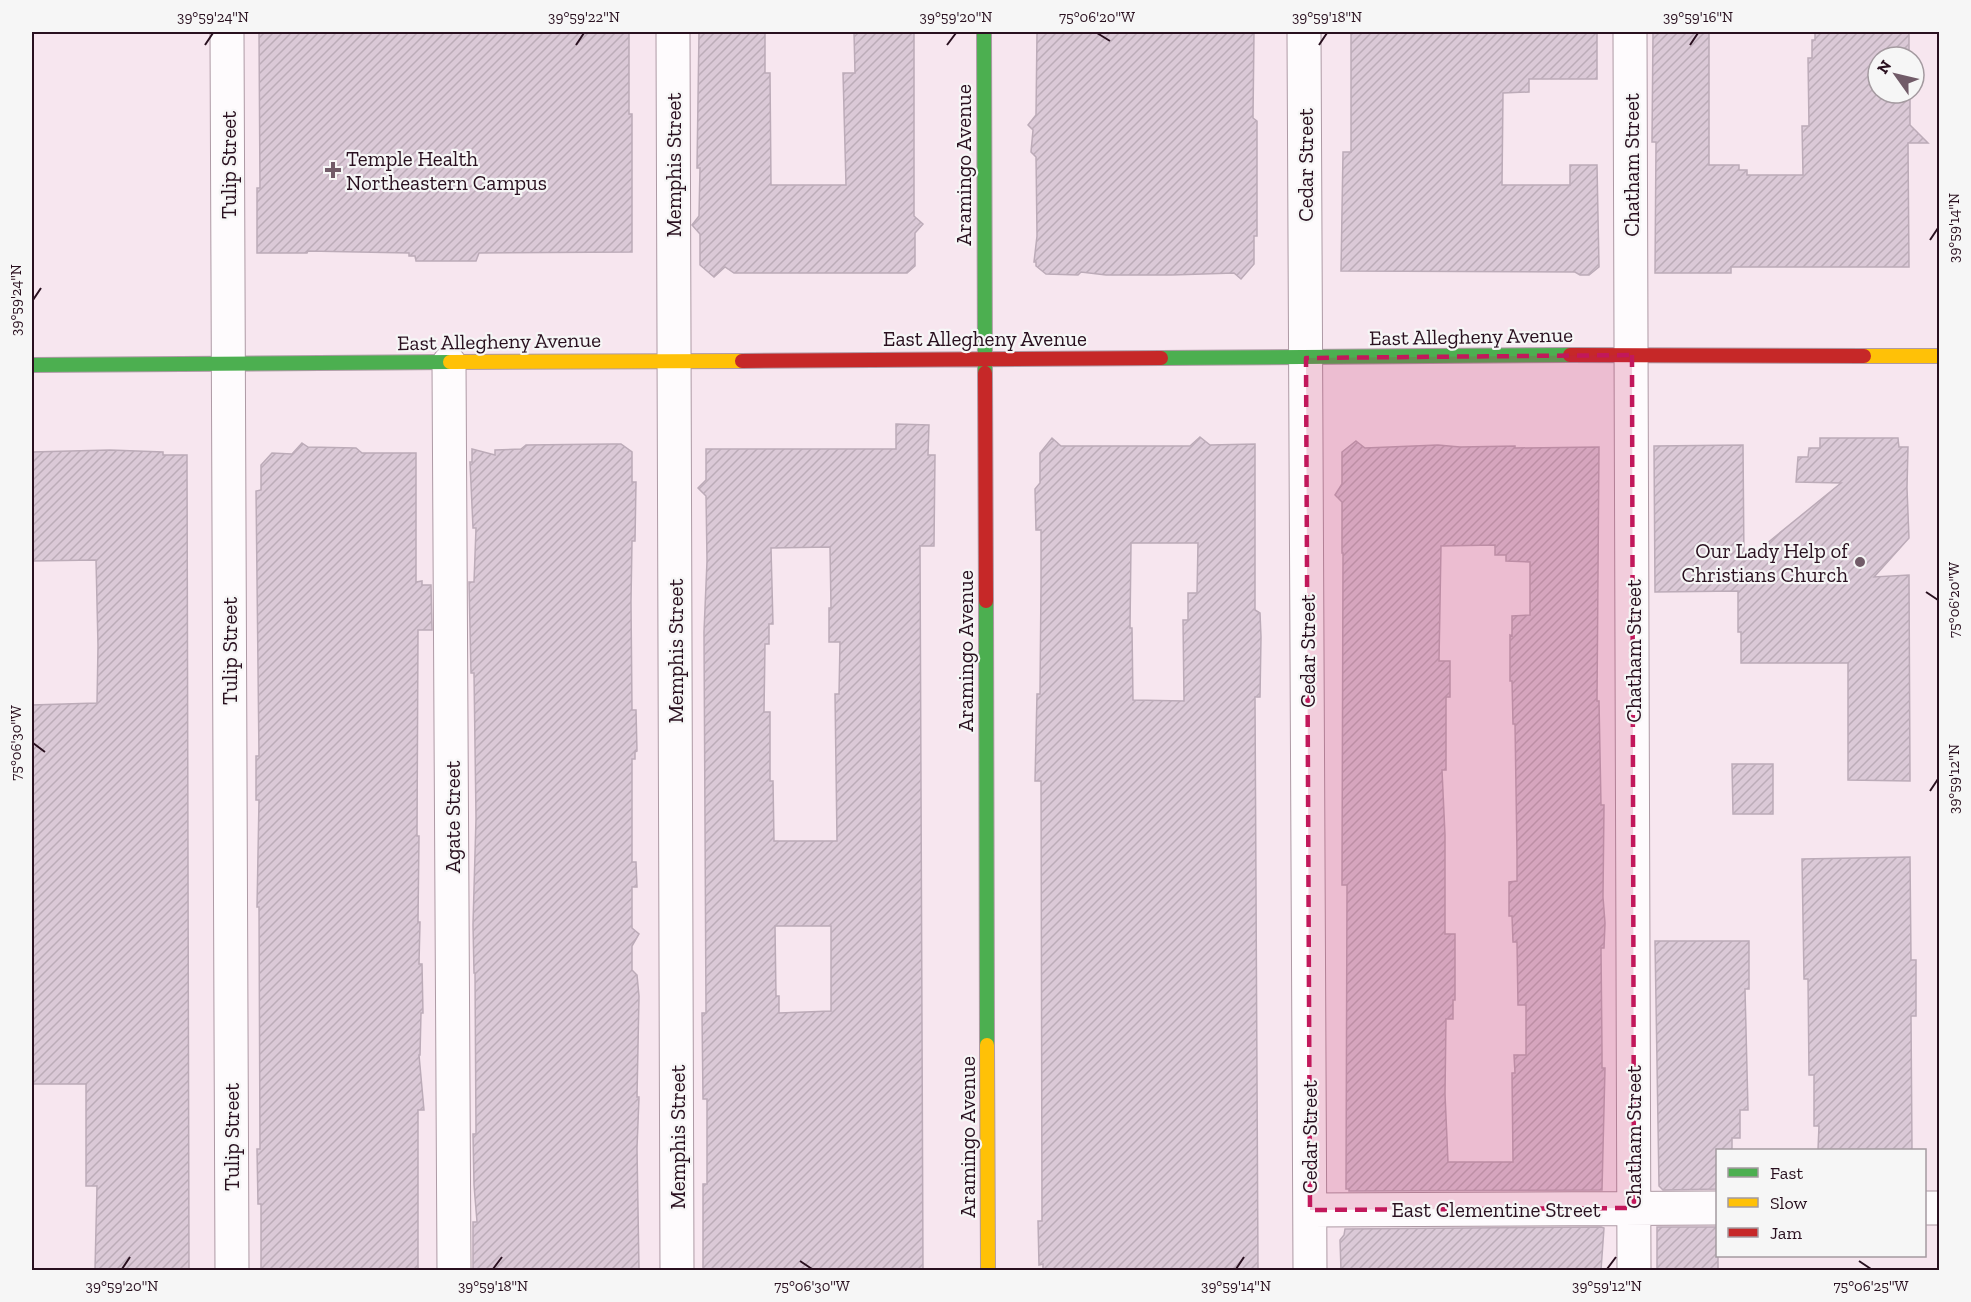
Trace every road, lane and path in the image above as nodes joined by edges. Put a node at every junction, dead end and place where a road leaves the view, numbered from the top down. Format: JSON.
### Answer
{"nodes":[{"id":1,"x":227,"y":32,"type":"edge"},
{"id":2,"x":673,"y":32,"type":"edge"},
{"id":3,"x":984,"y":32,"type":"edge"},
{"id":4,"x":1304,"y":32,"type":"edge"},
{"id":5,"x":1630,"y":32,"type":"edge"},
{"id":6,"x":1632,"y":355,"type":"junction"},
{"id":7,"x":1940,"y":356,"type":"edge"},
{"id":8,"x":984,"y":358,"type":"junction"},
{"id":9,"x":1306,"y":358,"type":"junction"},
{"id":10,"x":674,"y":361,"type":"junction"},
{"id":11,"x":449,"y":363,"type":"junction"},
{"id":12,"x":228,"y":364,"type":"junction"},
{"id":13,"x":32,"y":365,"type":"edge"},
{"id":14,"x":1634,"y":1208,"type":"junction"},
{"id":15,"x":1716,"y":1208,"type":"edge"},
{"id":16,"x":1310,"y":1210,"type":"junction"},
{"id":17,"x":232,"y":1270,"type":"edge"},
{"id":18,"x":454,"y":1270,"type":"edge"},
{"id":19,"x":677,"y":1270,"type":"edge"},
{"id":20,"x":988,"y":1270,"type":"edge"},
{"id":21,"x":1310,"y":1270,"type":"edge"},
{"id":22,"x":1634,"y":1270,"type":"edge"}],
"edges":[{"from":1,"to":12,"type":"street","name":"Tulip Street"},
{"from":2,"to":10,"type":"street","name":"Memphis Street"},
{"from":3,"to":8,"type":"main road","name":"Aramingo Avenue"},
{"from":4,"to":9,"type":"street","name":"Cedar Street"},
{"from":5,"to":6,"type":"street","name":"Chatham Street"},
{"from":6,"to":7,"type":"main road","name":"East Allegheny Avenue"},
{"from":6,"to":9,"type":"main road","name":"East Allegheny Avenue"},
{"from":6,"to":14,"type":"street","name":"Chatham Street"},
{"from":8,"to":9,"type":"main road","name":"East Allegheny Avenue"},
{"from":8,"to":10,"type":"main road","name":"East Allegheny Avenue"},
{"from":8,"to":20,"type":"main road","name":"Aramingo Avenue"},
{"from":9,"to":16,"type":"street","name":"Cedar Street"},
{"from":10,"to":11,"type":"main road","name":"East Allegheny Avenue"},
{"from":10,"to":19,"type":"street","name":"Memphis Street"},
{"from":11,"to":12,"type":"main road","name":"East Allegheny Avenue"},
{"from":11,"to":18,"type":"street","name":"Agate Street"},
{"from":12,"to":13,"type":"main road","name":"East Allegheny Avenue"},
{"from":12,"to":17,"type":"street","name":"Tulip Street"},
{"from":14,"to":15,"type":"street","name":"East Clementine Street"},
{"from":14,"to":16,"type":"street","name":"East Clementine Street"},
{"from":14,"to":22,"type":"street","name":"Chatham Street"},
{"from":16,"to":21,"type":"street","name":"Cedar Street"}]}
